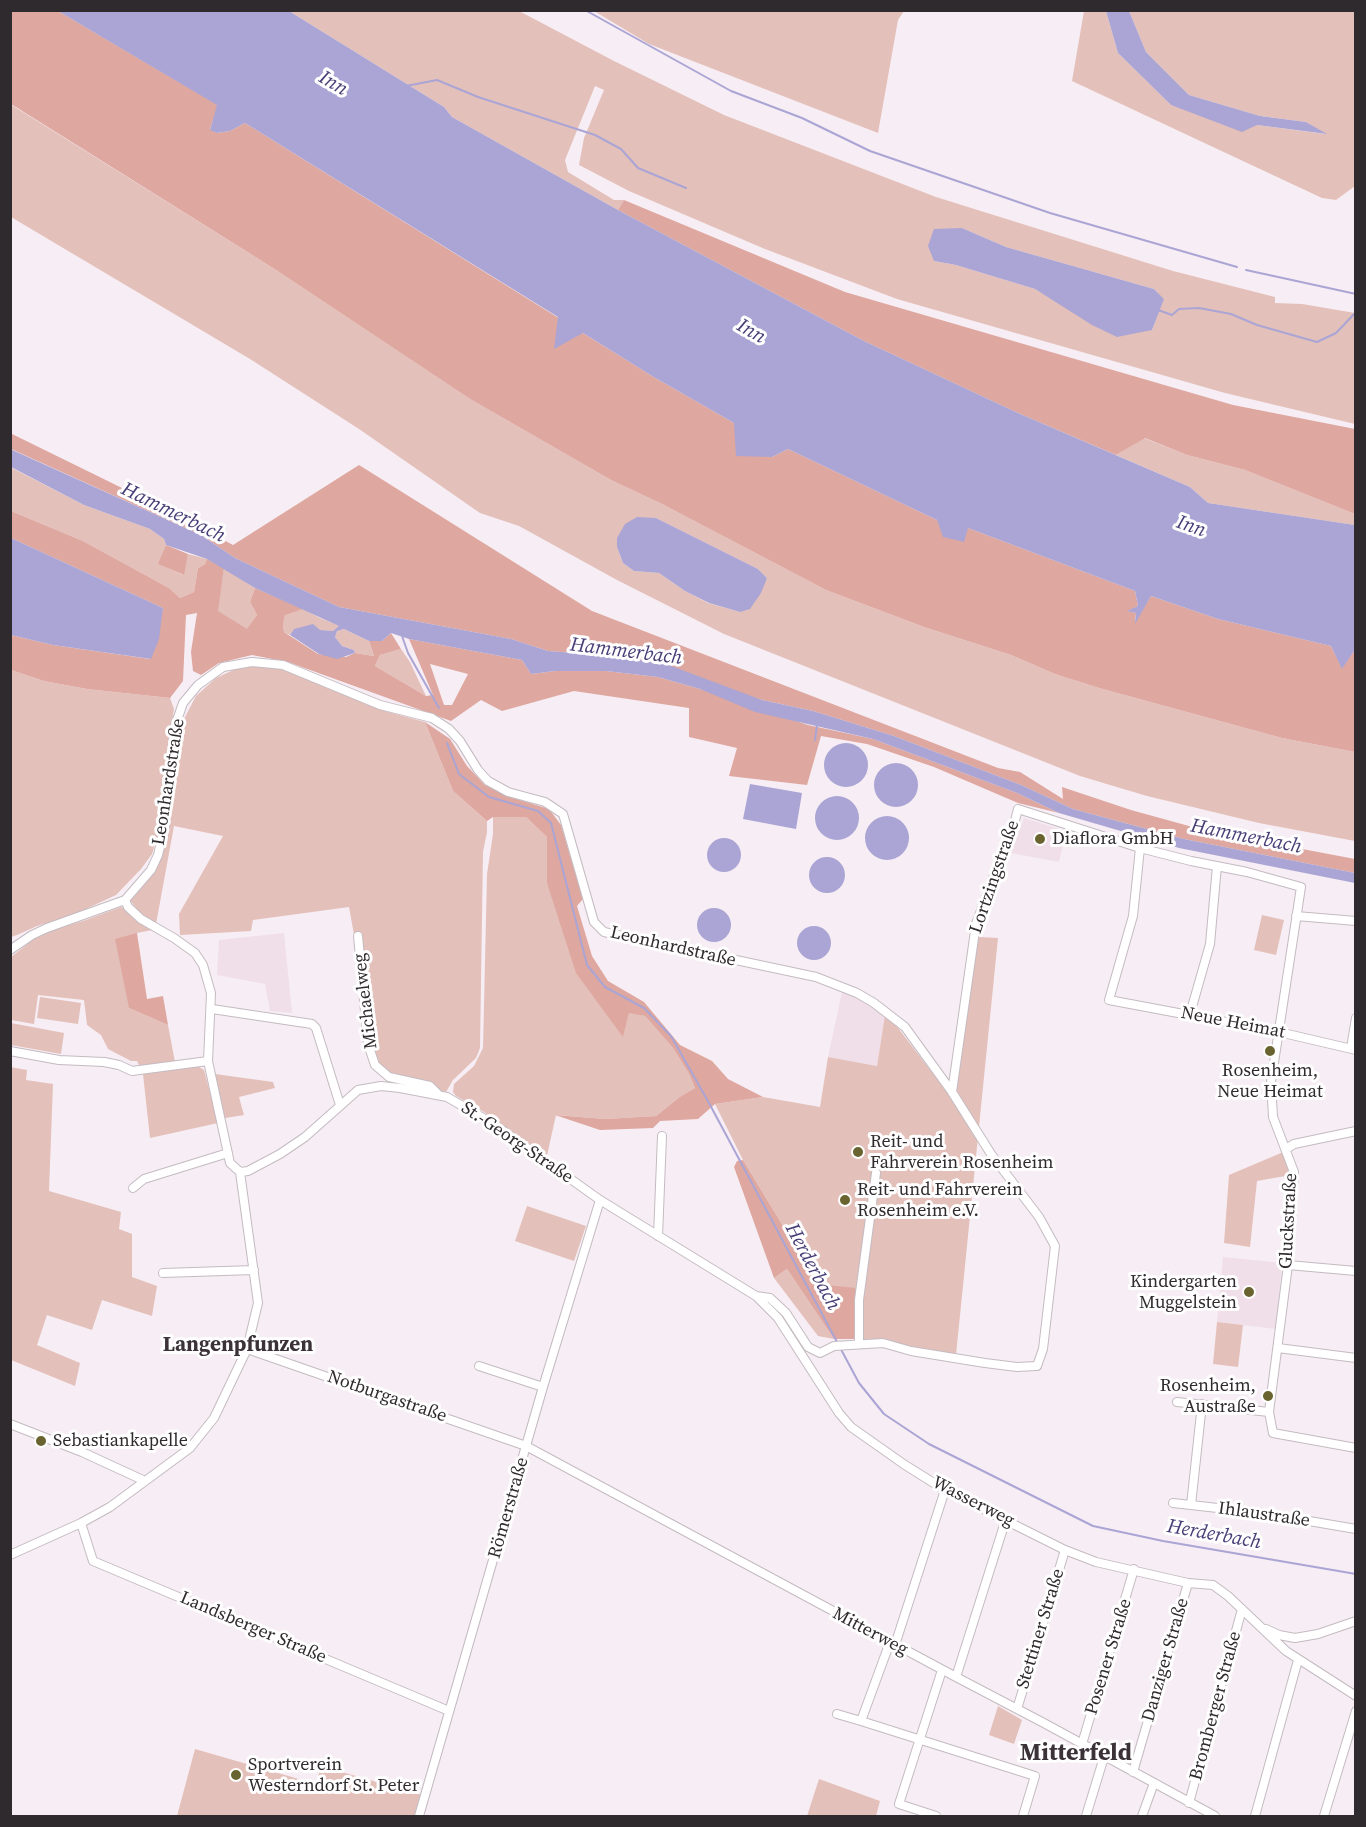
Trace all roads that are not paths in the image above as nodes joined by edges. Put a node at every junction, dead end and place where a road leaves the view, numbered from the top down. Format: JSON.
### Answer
{"nodes":[{"id":1,"x":1140,"y":848,"type":"junction"},
{"id":2,"x":1217,"y":866,"type":"junction"},
{"id":3,"x":1301,"y":886,"type":"joint"},
{"id":4,"x":125,"y":900,"type":"junction"},
{"id":5,"x":1296,"y":916,"type":"junction"},
{"id":6,"x":1356,"y":921,"type":"edge"},
{"id":7,"x":358,"y":936,"type":"dead end"},
{"id":8,"x":10,"y":950,"type":"edge"},
{"id":9,"x":212,"y":1009,"type":"junction"},
{"id":10,"x":1190,"y":1014,"type":"junction"},
{"id":11,"x":1356,"y":1018,"type":"edge"},
{"id":12,"x":1279,"y":1032,"type":"junction"},
{"id":13,"x":1353,"y":1049,"type":"edge"},
{"id":14,"x":10,"y":1051,"type":"edge"},
{"id":15,"x":207,"y":1061,"type":"junction"},
{"id":16,"x":952,"y":1092,"type":"junction"},
{"id":17,"x":439,"y":1096,"type":"junction"},
{"id":18,"x":340,"y":1105,"type":"junction"},
{"id":19,"x":1356,"y":1131,"type":"edge"},
{"id":20,"x":662,"y":1136,"type":"dead end"},
{"id":21,"x":1286,"y":1149,"type":"junction"},
{"id":22,"x":228,"y":1153,"type":"junction"},
{"id":23,"x":240,"y":1172,"type":"junction"},
{"id":24,"x":876,"y":1173,"type":"dead end"},
{"id":25,"x":133,"y":1188,"type":"dead end"},
{"id":26,"x":600,"y":1200,"type":"junction"},
{"id":27,"x":658,"y":1236,"type":"junction"},
{"id":28,"x":1288,"y":1265,"type":"junction"},
{"id":29,"x":254,"y":1270,"type":"junction"},
{"id":30,"x":1356,"y":1271,"type":"edge"},
{"id":31,"x":163,"y":1273,"type":"dead end"},
{"id":32,"x":756,"y":1296,"type":"junction"},
{"id":33,"x":859,"y":1343,"type":"junction"},
{"id":34,"x":1278,"y":1348,"type":"junction"},
{"id":35,"x":247,"y":1349,"type":"junction"},
{"id":36,"x":1356,"y":1358,"type":"edge"},
{"id":37,"x":479,"y":1366,"type":"dead end"},
{"id":38,"x":543,"y":1387,"type":"junction"},
{"id":39,"x":1177,"y":1401,"type":"dead end"},
{"id":40,"x":1202,"y":1404,"type":"junction"},
{"id":41,"x":1269,"y":1412,"type":"junction"},
{"id":42,"x":10,"y":1424,"type":"edge"},
{"id":43,"x":526,"y":1446,"type":"junction"},
{"id":44,"x":1356,"y":1448,"type":"edge"},
{"id":45,"x":145,"y":1481,"type":"junction"},
{"id":46,"x":945,"y":1490,"type":"junction"},
{"id":47,"x":1173,"y":1503,"type":"dead end"},
{"id":48,"x":1191,"y":1505,"type":"junction"},
{"id":49,"x":1005,"y":1519,"type":"junction"},
{"id":50,"x":81,"y":1523,"type":"junction"},
{"id":51,"x":1356,"y":1528,"type":"edge"},
{"id":52,"x":1065,"y":1550,"type":"junction"},
{"id":53,"x":10,"y":1555,"type":"edge"},
{"id":54,"x":1134,"y":1569,"type":"junction"},
{"id":55,"x":1188,"y":1583,"type":"junction"},
{"id":56,"x":1242,"y":1609,"type":"junction"},
{"id":57,"x":1356,"y":1622,"type":"edge"},
{"id":58,"x":1259,"y":1626,"type":"junction"},
{"id":59,"x":892,"y":1643,"type":"junction"},
{"id":60,"x":1298,"y":1660,"type":"junction"},
{"id":61,"x":942,"y":1670,"type":"junction"},
{"id":62,"x":956,"y":1677,"type":"junction"},
{"id":63,"x":1356,"y":1696,"type":"edge"},
{"id":64,"x":1017,"y":1708,"type":"junction"},
{"id":65,"x":449,"y":1711,"type":"junction"},
{"id":66,"x":1356,"y":1711,"type":"edge"},
{"id":67,"x":837,"y":1714,"type":"dead end"},
{"id":68,"x":861,"y":1721,"type":"junction"},
{"id":69,"x":920,"y":1739,"type":"junction"},
{"id":70,"x":1082,"y":1744,"type":"junction"},
{"id":71,"x":1104,"y":1757,"type":"junction"},
{"id":72,"x":1133,"y":1772,"type":"junction"},
{"id":73,"x":1154,"y":1783,"type":"junction"},
{"id":74,"x":1189,"y":1803,"type":"junction"},
{"id":75,"x":418,"y":1816,"type":"edge"},
{"id":76,"x":936,"y":1816,"type":"edge"},
{"id":77,"x":1023,"y":1816,"type":"edge"},
{"id":78,"x":1086,"y":1816,"type":"edge"},
{"id":79,"x":1142,"y":1816,"type":"edge"},
{"id":80,"x":1215,"y":1816,"type":"edge"},
{"id":81,"x":1255,"y":1816,"type":"edge"},
{"id":82,"x":1324,"y":1816,"type":"edge"}],
"edges":[{"from":1,"to":2,"type":"street","name":"Lortzingstraße"},
{"from":1,"to":10,"type":"street","name":"Neue Heimat"},
{"from":1,"to":16,"type":"street","name":"Lortzingstraße"},
{"from":2,"to":3,"type":"street","name":"Lortzingstraße"},
{"from":2,"to":10,"type":"street"},
{"from":3,"to":5,"type":"street","name":"Gluckstraße"},
{"from":4,"to":8,"type":"street","name":"Leonhardstraße"},
{"from":4,"to":9,"type":"street"},
{"from":4,"to":16,"type":"street","name":"Leonhardstraße"},
{"from":5,"to":6,"type":"street"},
{"from":5,"to":12,"type":"street","name":"Gluckstraße"},
{"from":7,"to":17,"type":"street","name":"Michaelweg"},
{"from":9,"to":15,"type":"street"},
{"from":9,"to":18,"type":"street"},
{"from":10,"to":12,"type":"street","name":"Neue Heimat"},
{"from":11,"to":13,"type":"street"},
{"from":12,"to":13,"type":"street","name":"Neue Heimat"},
{"from":12,"to":21,"type":"street","name":"Gluckstraße"},
{"from":14,"to":15,"type":"street"},
{"from":15,"to":22,"type":"street"},
{"from":16,"to":33,"type":"street","name":"Leonhardstraße"},
{"from":17,"to":18,"type":"street","name":"St.-Georg-Straße"},
{"from":17,"to":26,"type":"street","name":"St.-Georg-Straße"},
{"from":18,"to":23,"type":"street","name":"St.-Georg-Straße"},
{"from":19,"to":21,"type":"street"},
{"from":20,"to":27,"type":"street"},
{"from":21,"to":28,"type":"street","name":"Gluckstraße"},
{"from":22,"to":23,"type":"street"},
{"from":22,"to":25,"type":"street"},
{"from":23,"to":29,"type":"street"},
{"from":24,"to":33,"type":"street"},
{"from":26,"to":27,"type":"street","name":"St.-Georg-Straße"},
{"from":26,"to":38,"type":"street","name":"Römerstraße"},
{"from":27,"to":32,"type":"street","name":"St.-Georg-Straße"},
{"from":28,"to":30,"type":"street"},
{"from":28,"to":34,"type":"street","name":"Gluckstraße"},
{"from":29,"to":31,"type":"street"},
{"from":29,"to":35,"type":"street"},
{"from":32,"to":33,"type":"street"},
{"from":32,"to":46,"type":"street","name":"Wasserweg"},
{"from":34,"to":36,"type":"street"},
{"from":34,"to":41,"type":"street","name":"Gluckstraße"},
{"from":35,"to":43,"type":"street","name":"Notburgastraße"},
{"from":35,"to":45,"type":"street"},
{"from":37,"to":38,"type":"street"},
{"from":38,"to":43,"type":"street","name":"Römerstraße"},
{"from":39,"to":40,"type":"street"},
{"from":40,"to":41,"type":"street"},
{"from":40,"to":48,"type":"street"},
{"from":41,"to":44,"type":"street"},
{"from":42,"to":45,"type":"street"},
{"from":43,"to":59,"type":"street","name":"Mitterweg"},
{"from":43,"to":65,"type":"street","name":"Römerstraße"},
{"from":45,"to":50,"type":"street"},
{"from":46,"to":49,"type":"street","name":"Wasserweg"},
{"from":46,"to":59,"type":"street"},
{"from":47,"to":48,"type":"street","name":"Ihlaustraße"},
{"from":48,"to":51,"type":"street","name":"Ihlaustraße"},
{"from":49,"to":52,"type":"street","name":"Wasserweg"},
{"from":49,"to":62,"type":"street"},
{"from":50,"to":53,"type":"street"},
{"from":50,"to":65,"type":"street","name":"Landsberger Straße"},
{"from":52,"to":54,"type":"street","name":"Wasserweg"},
{"from":52,"to":64,"type":"street","name":"Stettiner Straße"},
{"from":54,"to":55,"type":"street","name":"Wasserweg"},
{"from":54,"to":70,"type":"street","name":"Posener Straße"},
{"from":55,"to":56,"type":"street","name":"Wasserweg"},
{"from":55,"to":72,"type":"street","name":"Danziger Straße"},
{"from":56,"to":58,"type":"street","name":"Wasserweg"},
{"from":56,"to":74,"type":"street","name":"Bromberger Straße"},
{"from":57,"to":58,"type":"street"},
{"from":58,"to":60,"type":"street","name":"Wasserweg"},
{"from":59,"to":61,"type":"street","name":"Mitterweg"},
{"from":59,"to":68,"type":"street"},
{"from":60,"to":63,"type":"street","name":"Wasserweg"},
{"from":60,"to":81,"type":"street"},
{"from":61,"to":62,"type":"street","name":"Mitterweg"},
{"from":61,"to":69,"type":"street"},
{"from":62,"to":64,"type":"street","name":"Mitterweg"},
{"from":64,"to":70,"type":"street","name":"Mitterweg"},
{"from":65,"to":75,"type":"street","name":"Römerstraße"},
{"from":66,"to":82,"type":"street"},
{"from":67,"to":68,"type":"street"},
{"from":68,"to":69,"type":"street"},
{"from":69,"to":76,"type":"street"},
{"from":69,"to":77,"type":"street"},
{"from":70,"to":71,"type":"street","name":"Mitterweg"},
{"from":71,"to":72,"type":"street","name":"Mitterweg"},
{"from":71,"to":78,"type":"street"},
{"from":72,"to":73,"type":"street","name":"Mitterweg"},
{"from":73,"to":74,"type":"street","name":"Mitterweg"},
{"from":73,"to":79,"type":"street"},
{"from":74,"to":80,"type":"street","name":"Mitterweg"}]}
